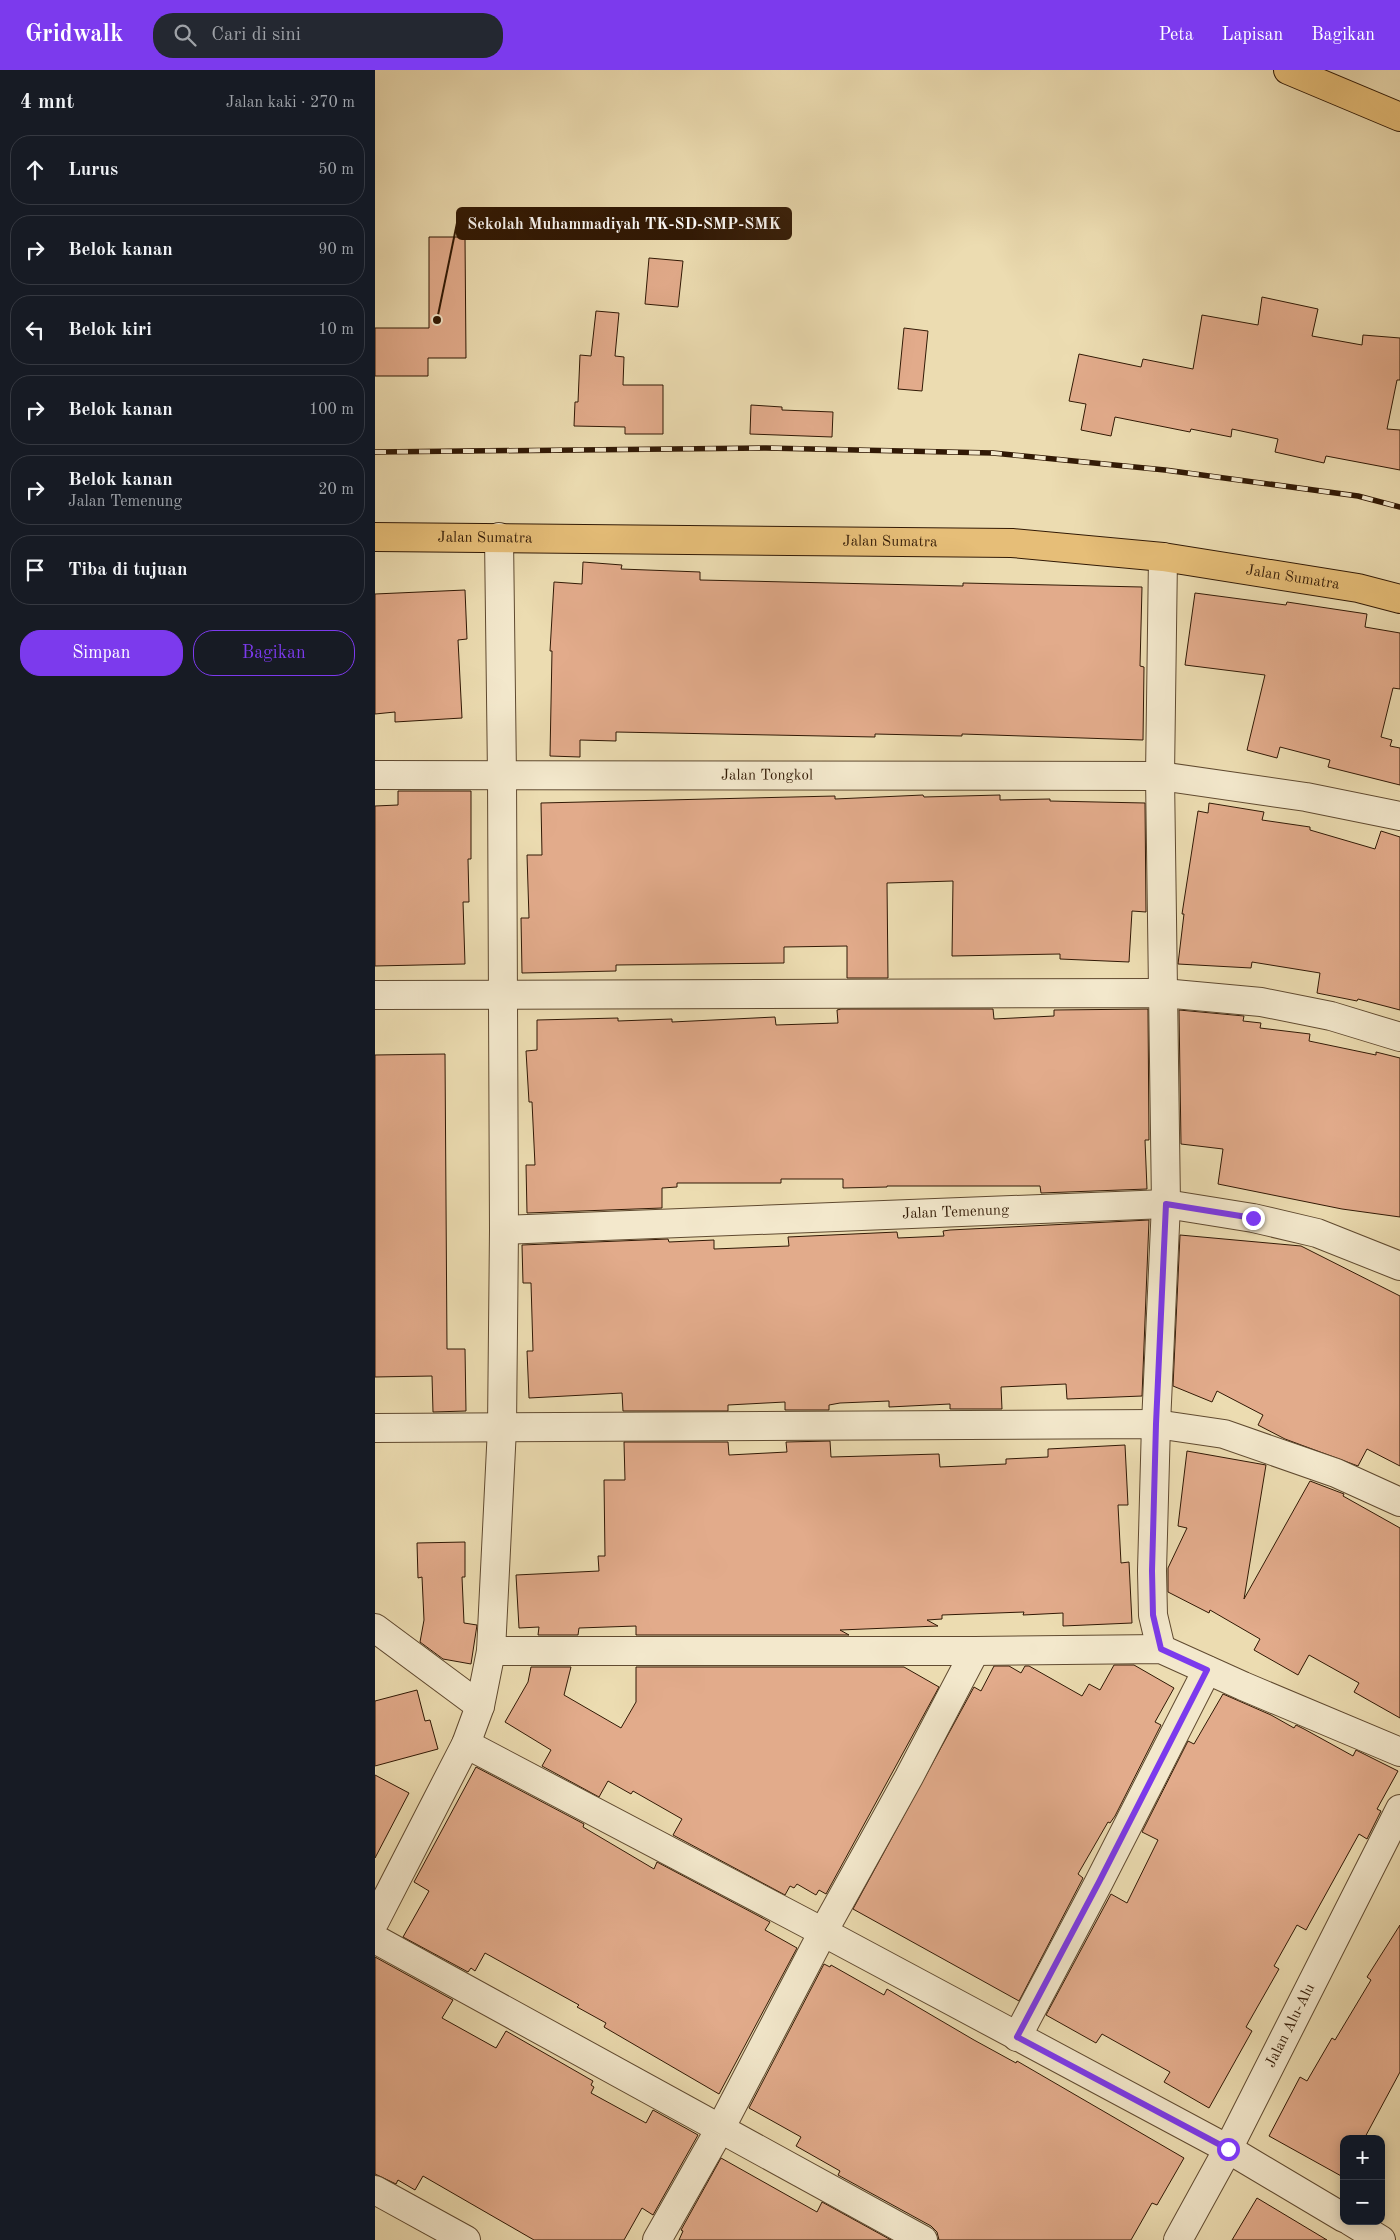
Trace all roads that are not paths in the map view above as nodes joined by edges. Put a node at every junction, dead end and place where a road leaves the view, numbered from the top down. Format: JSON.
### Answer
{"nodes":[{"id":1,"x":1287,"y":70,"type":"edge"},
{"id":2,"x":1400,"y":117,"type":"edge"},
{"id":3,"x":375,"y":537,"type":"edge"},
{"id":4,"x":499,"y":537,"type":"junction"},
{"id":5,"x":1163,"y":557,"type":"junction"},
{"id":6,"x":1400,"y":599,"type":"edge"},
{"id":7,"x":375,"y":775,"type":"edge"},
{"id":8,"x":503,"y":776,"type":"junction"},
{"id":9,"x":1160,"y":776,"type":"junction"},
{"id":10,"x":1400,"y":816,"type":"edge"},
{"id":11,"x":1163,"y":993,"type":"junction"},
{"id":12,"x":375,"y":994,"type":"edge"},
{"id":13,"x":502,"y":994,"type":"junction"},
{"id":14,"x":1400,"y":1037,"type":"edge"},
{"id":15,"x":1166,"y":1204,"type":"junction"},
{"id":16,"x":504,"y":1230,"type":"junction"},
{"id":17,"x":1400,"y":1266,"type":"edge"},
{"id":18,"x":1156,"y":1424,"type":"junction"},
{"id":19,"x":375,"y":1428,"type":"edge"},
{"id":20,"x":501,"y":1428,"type":"junction"},
{"id":21,"x":1400,"y":1502,"type":"edge"},
{"id":22,"x":375,"y":1628,"type":"edge"},
{"id":23,"x":1161,"y":1649,"type":"junction"},
{"id":24,"x":491,"y":1651,"type":"junction"},
{"id":25,"x":975,"y":1651,"type":"junction"},
{"id":26,"x":1207,"y":1670,"type":"junction"},
{"id":27,"x":480,"y":1706,"type":"junction"},
{"id":28,"x":466,"y":1744,"type":"junction"},
{"id":29,"x":1400,"y":1752,"type":"edge"},
{"id":30,"x":1400,"y":1809,"type":"edge"},
{"id":31,"x":375,"y":1921,"type":"edge"},
{"id":32,"x":823,"y":1932,"type":"junction"},
{"id":33,"x":375,"y":1939,"type":"edge"},
{"id":34,"x":1017,"y":2037,"type":"junction"},
{"id":35,"x":720,"y":2129,"type":"junction"},
{"id":36,"x":1228,"y":2149,"type":"junction"},
{"id":37,"x":375,"y":2190,"type":"edge"},
{"id":38,"x":1340,"y":2216,"type":"edge"},
{"id":39,"x":1356,"y":2225,"type":"edge"},
{"id":40,"x":466,"y":2240,"type":"edge"},
{"id":41,"x":657,"y":2240,"type":"edge"},
{"id":42,"x":923,"y":2240,"type":"edge"},
{"id":43,"x":1178,"y":2240,"type":"edge"},
{"id":44,"x":1381,"y":2240,"type":"edge"}],
"edges":[{"from":1,"to":2,"type":"highway"},
{"from":3,"to":4,"type":"highway","name":"Jalan Sumatra"},
{"from":4,"to":5,"type":"highway","name":"Jalan Sumatra"},
{"from":4,"to":8,"type":"street"},
{"from":5,"to":6,"type":"highway","name":"Jalan Sumatra"},
{"from":5,"to":9,"type":"street"},
{"from":7,"to":8,"type":"street","name":"Jalan Tongkol"},
{"from":8,"to":9,"type":"street","name":"Jalan Tongkol"},
{"from":8,"to":13,"type":"street"},
{"from":9,"to":10,"type":"street","name":"Jalan Tongkol"},
{"from":9,"to":11,"type":"street"},
{"from":11,"to":13,"type":"street"},
{"from":11,"to":14,"type":"street"},
{"from":11,"to":15,"type":"street"},
{"from":12,"to":13,"type":"street"},
{"from":13,"to":16,"type":"street"},
{"from":15,"to":16,"type":"street","name":"Jalan Temenung"},
{"from":15,"to":17,"type":"street","name":"Jalan Temenung"},
{"from":15,"to":18,"type":"street"},
{"from":16,"to":20,"type":"street"},
{"from":18,"to":20,"type":"street"},
{"from":18,"to":21,"type":"street"},
{"from":18,"to":23,"type":"street"},
{"from":19,"to":20,"type":"street"},
{"from":20,"to":24,"type":"street"},
{"from":22,"to":27,"type":"street"},
{"from":23,"to":25,"type":"street"},
{"from":23,"to":26,"type":"street"},
{"from":24,"to":25,"type":"street"},
{"from":24,"to":27,"type":"street"},
{"from":25,"to":32,"type":"street"},
{"from":26,"to":29,"type":"street"},
{"from":26,"to":34,"type":"street"},
{"from":27,"to":28,"type":"street"},
{"from":28,"to":31,"type":"street"},
{"from":28,"to":32,"type":"street"},
{"from":30,"to":36,"type":"street","name":"Jalan Alu-Alu"},
{"from":32,"to":34,"type":"street"},
{"from":32,"to":35,"type":"street"},
{"from":33,"to":35,"type":"street"},
{"from":34,"to":36,"type":"street"},
{"from":35,"to":41,"type":"street"},
{"from":35,"to":42,"type":"street"},
{"from":36,"to":38,"type":"street"},
{"from":36,"to":43,"type":"street","name":"Jalan Alu-Alu"},
{"from":37,"to":40,"type":"street"},
{"from":39,"to":44,"type":"street"}]}
